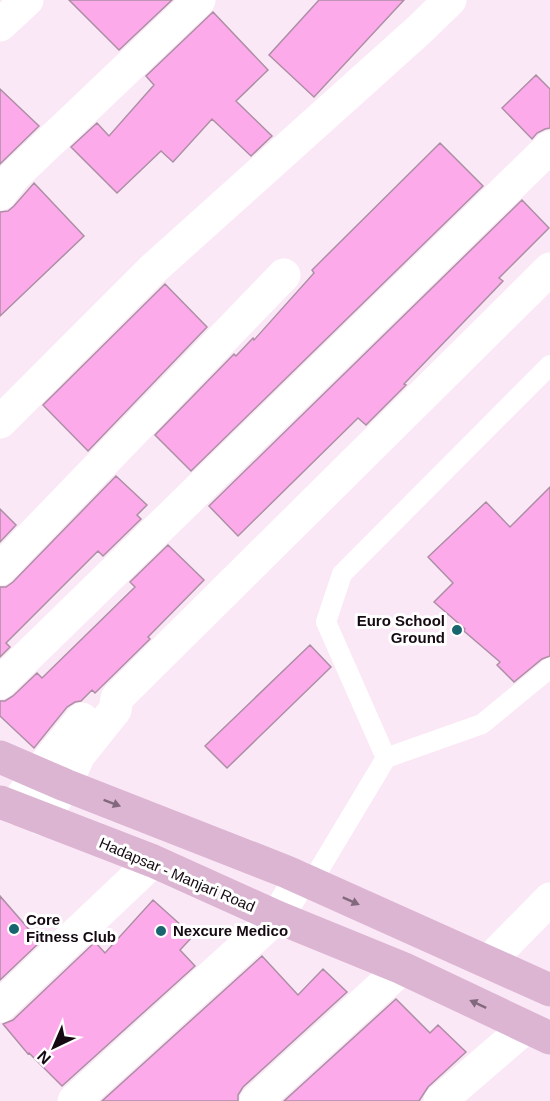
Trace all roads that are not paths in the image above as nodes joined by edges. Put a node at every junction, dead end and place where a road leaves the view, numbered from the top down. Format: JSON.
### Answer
{"nodes":[{"id":1,"x":27,"y":0,"type":"edge"},
{"id":2,"x":199,"y":0,"type":"edge"},
{"id":3,"x":450,"y":0,"type":"edge"},
{"id":4,"x":0,"y":25,"type":"edge"},
{"id":5,"x":550,"y":147,"type":"edge"},
{"id":6,"x":0,"y":194,"type":"edge"},
{"id":7,"x":550,"y":269,"type":"edge"},
{"id":8,"x":285,"y":275,"type":"dead end"},
{"id":9,"x":550,"y":365,"type":"edge"},
{"id":10,"x":0,"y":422,"type":"edge"},
{"id":11,"x":0,"y":568,"type":"edge"},
{"id":12,"x":550,"y":668,"type":"edge"},
{"id":13,"x":0,"y":683,"type":"edge"},
{"id":14,"x":0,"y":757,"type":"edge"},
{"id":15,"x":386,"y":758,"type":"junction"},
{"id":16,"x":52,"y":779,"type":"junction"},
{"id":17,"x":19,"y":810,"type":"edge"},
{"id":18,"x":153,"y":861,"type":"junction"},
{"id":19,"x":306,"y":880,"type":"junction"},
{"id":20,"x":550,"y":899,"type":"edge"},
{"id":21,"x":277,"y":918,"type":"junction"},
{"id":22,"x":488,"y":962,"type":"junction"},
{"id":23,"x":402,"y":969,"type":"junction"},
{"id":24,"x":550,"y":990,"type":"edge"},
{"id":25,"x":0,"y":1005,"type":"edge"},
{"id":26,"x":538,"y":1033,"type":"edge"},
{"id":27,"x":74,"y":1101,"type":"edge"},
{"id":28,"x":256,"y":1101,"type":"edge"},
{"id":29,"x":440,"y":1101,"type":"edge"}],
"edges":[{"from":1,"to":4,"type":"street"},
{"from":2,"to":6,"type":"street"},
{"from":3,"to":10,"type":"street"},
{"from":5,"to":13,"type":"street"},
{"from":7,"to":16,"type":"street"},
{"from":8,"to":11,"type":"street"},
{"from":9,"to":15,"type":"lane"},
{"from":12,"to":15,"type":"lane"},
{"from":14,"to":16,"type":"main road"},
{"from":15,"to":19,"type":"lane"},
{"from":16,"to":17,"type":"street"},
{"from":16,"to":19,"type":"main road","one_way":true},
{"from":17,"to":18,"type":"main road","name":"Hadapsar - Manjari Road"},
{"from":18,"to":21,"type":"main road","name":"Hadapsar - Manjari Road"},
{"from":18,"to":25,"type":"street"},
{"from":19,"to":21,"type":"street"},
{"from":19,"to":22,"type":"main road","one_way":true},
{"from":20,"to":22,"type":"street"},
{"from":21,"to":23,"type":"main road","name":"Hadapsar - Manjari Road"},
{"from":21,"to":27,"type":"street"},
{"from":22,"to":24,"type":"main road"},
{"from":26,"to":23,"type":"main road","name":"Hadapsar - Manjari Road","one_way":true},
{"from":23,"to":28,"type":"street"},
{"from":26,"to":29,"type":"street"}]}
